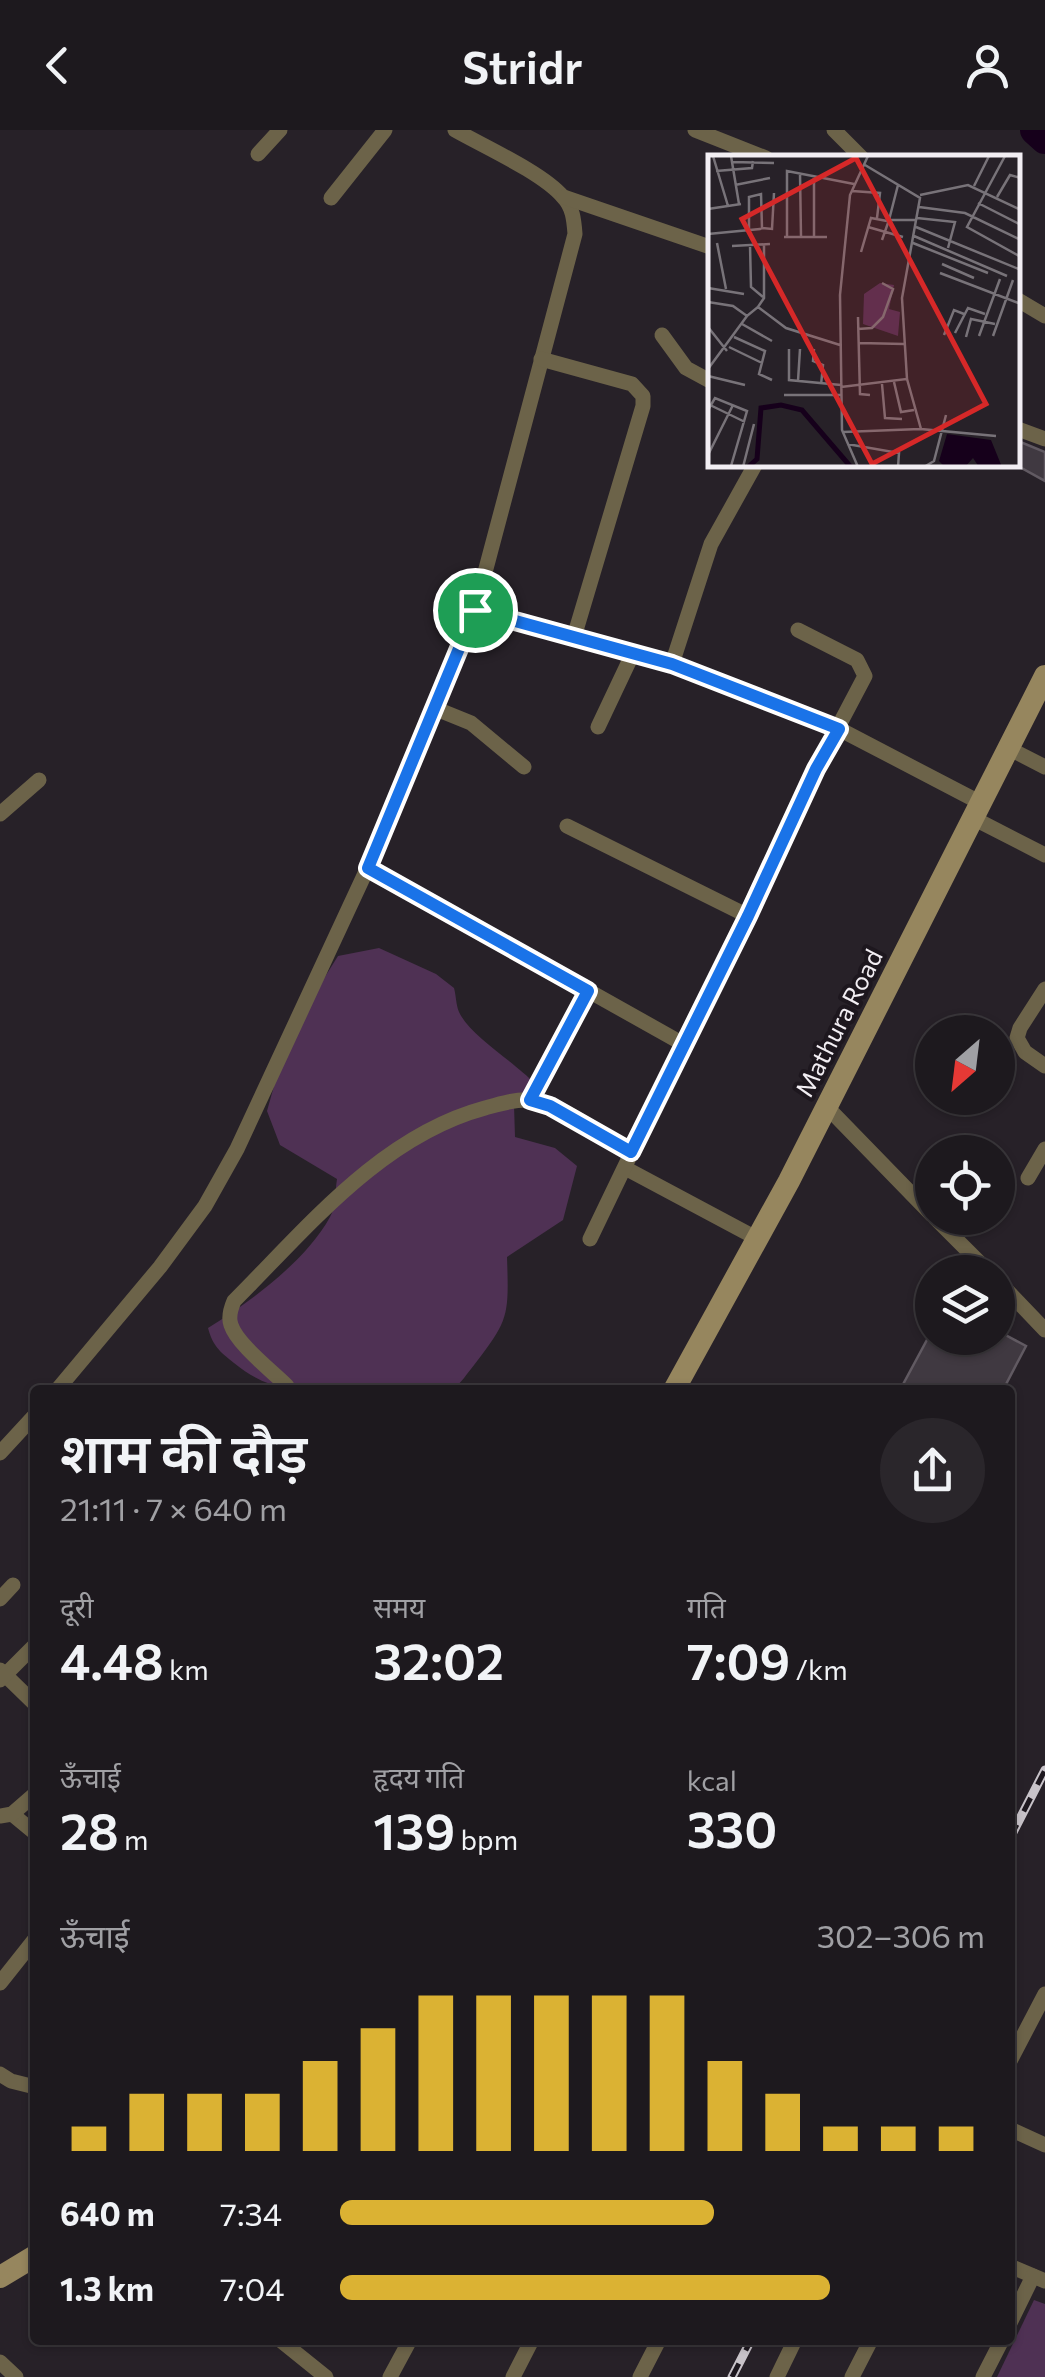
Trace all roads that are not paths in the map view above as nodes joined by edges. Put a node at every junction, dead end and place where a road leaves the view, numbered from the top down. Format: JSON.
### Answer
{"nodes":[{"id":1,"x":280,"y":130,"type":"edge"},
{"id":2,"x":385,"y":130,"type":"edge"},
{"id":3,"x":454,"y":130,"type":"edge"},
{"id":4,"x":694,"y":130,"type":"edge"},
{"id":5,"x":834,"y":130,"type":"edge"},
{"id":6,"x":258,"y":154,"type":"dead end"},
{"id":7,"x":758,"y":155,"type":"edge"},
{"id":8,"x":859,"y":155,"type":"edge"},
{"id":9,"x":331,"y":198,"type":"dead end"},
{"id":10,"x":564,"y":198,"type":"junction"},
{"id":11,"x":708,"y":246,"type":"edge"},
{"id":12,"x":1020,"y":301,"type":"edge"},
{"id":13,"x":1045,"y":316,"type":"edge"},
{"id":14,"x":662,"y":335,"type":"dead end"},
{"id":15,"x":541,"y":359,"type":"junction"},
{"id":16,"x":708,"y":380,"type":"edge"},
{"id":17,"x":1020,"y":430,"type":"edge"},
{"id":18,"x":1045,"y":439,"type":"edge"},
{"id":19,"x":752,"y":468,"type":"edge"},
{"id":20,"x":475,"y":610,"type":"junction"},
{"id":21,"x":798,"y":630,"type":"dead end"},
{"id":22,"x":574,"y":637,"type":"junction"},
{"id":23,"x":634,"y":653,"type":"junction"},
{"id":24,"x":672,"y":664,"type":"junction"},
{"id":25,"x":1045,"y":676,"type":"edge"},
{"id":26,"x":434,"y":708,"type":"junction"},
{"id":27,"x":598,"y":727,"type":"dead end"},
{"id":28,"x":839,"y":729,"type":"junction"},
{"id":29,"x":1008,"y":748,"type":"junction"},
{"id":30,"x":524,"y":766,"type":"dead end"},
{"id":31,"x":1045,"y":767,"type":"edge"},
{"id":32,"x":39,"y":780,"type":"dead end"},
{"id":33,"x":975,"y":810,"type":"junction"},
{"id":34,"x":0,"y":814,"type":"edge"},
{"id":35,"x":567,"y":826,"type":"dead end"},
{"id":36,"x":1045,"y":855,"type":"edge"},
{"id":37,"x":368,"y":868,"type":"junction"},
{"id":38,"x":748,"y":916,"type":"junction"},
{"id":39,"x":1045,"y":988,"type":"edge"},
{"id":40,"x":588,"y":991,"type":"junction"},
{"id":41,"x":685,"y":1046,"type":"junction"},
{"id":42,"x":1045,"y":1066,"type":"edge"},
{"id":43,"x":530,"y":1100,"type":"junction"},
{"id":44,"x":827,"y":1107,"type":"junction"},
{"id":45,"x":1045,"y":1150,"type":"edge"},
{"id":46,"x":631,"y":1152,"type":"junction"},
{"id":47,"x":625,"y":1168,"type":"junction"},
{"id":48,"x":1028,"y":1178,"type":"dead end"},
{"id":49,"x":915,"y":1197,"type":"edge"},
{"id":50,"x":953,"y":1235,"type":"edge"},
{"id":51,"x":758,"y":1238,"type":"junction"},
{"id":52,"x":590,"y":1239,"type":"dead end"},
{"id":53,"x":972,"y":1255,"type":"edge"},
{"id":54,"x":1015,"y":1299,"type":"edge"},
{"id":55,"x":1045,"y":1330,"type":"edge"},
{"id":56,"x":62,"y":1385,"type":"edge"},
{"id":57,"x":285,"y":1385,"type":"edge"},
{"id":58,"x":677,"y":1385,"type":"edge"},
{"id":59,"x":30,"y":1420,"type":"edge"},
{"id":60,"x":0,"y":1453,"type":"edge"},
{"id":61,"x":13,"y":1585,"type":"dead end"},
{"id":62,"x":0,"y":1598,"type":"edge"},
{"id":63,"x":30,"y":1650,"type":"edge"},
{"id":64,"x":2,"y":1675,"type":"edge"},
{"id":65,"x":30,"y":1700,"type":"edge"},
{"id":66,"x":30,"y":1798,"type":"edge"},
{"id":67,"x":6,"y":1815,"type":"edge"},
{"id":68,"x":30,"y":1831,"type":"edge"},
{"id":69,"x":30,"y":1945,"type":"edge"},
{"id":70,"x":0,"y":1983,"type":"edge"},
{"id":71,"x":1045,"y":1994,"type":"edge"},
{"id":72,"x":1015,"y":2051,"type":"edge"},
{"id":73,"x":0,"y":2074,"type":"edge"},
{"id":74,"x":30,"y":2086,"type":"edge"},
{"id":75,"x":1015,"y":2132,"type":"edge"},
{"id":76,"x":1045,"y":2145,"type":"edge"},
{"id":77,"x":30,"y":2259,"type":"edge"},
{"id":78,"x":1015,"y":2268,"type":"edge"},
{"id":79,"x":0,"y":2278,"type":"edge"},
{"id":80,"x":1039,"y":2278,"type":"edge"},
{"id":81,"x":1015,"y":2315,"type":"edge"},
{"id":82,"x":286,"y":2345,"type":"edge"},
{"id":83,"x":407,"y":2345,"type":"edge"},
{"id":84,"x":529,"y":2345,"type":"edge"},
{"id":85,"x":656,"y":2345,"type":"edge"},
{"id":86,"x":793,"y":2345,"type":"edge"},
{"id":87,"x":868,"y":2345,"type":"edge"},
{"id":88,"x":999,"y":2345,"type":"edge"},
{"id":89,"x":0,"y":2362,"type":"edge"},
{"id":90,"x":16,"y":2377,"type":"edge"},
{"id":91,"x":326,"y":2377,"type":"edge"},
{"id":92,"x":390,"y":2377,"type":"edge"},
{"id":93,"x":513,"y":2377,"type":"edge"},
{"id":94,"x":640,"y":2377,"type":"edge"},
{"id":95,"x":777,"y":2377,"type":"edge"},
{"id":96,"x":852,"y":2377,"type":"edge"},
{"id":97,"x":983,"y":2377,"type":"edge"}],
"edges":[{"from":1,"to":6,"type":"street"},
{"from":2,"to":9,"type":"street"},
{"from":3,"to":10,"type":"street"},
{"from":4,"to":7,"type":"street"},
{"from":5,"to":8,"type":"street"},
{"from":10,"to":11,"type":"street"},
{"from":10,"to":15,"type":"street"},
{"from":12,"to":13,"type":"street"},
{"from":14,"to":16,"type":"street"},
{"from":15,"to":20,"type":"street"},
{"from":15,"to":22,"type":"street"},
{"from":17,"to":18,"type":"street"},
{"from":19,"to":24,"type":"street"},
{"from":20,"to":22,"type":"street"},
{"from":20,"to":26,"type":"street"},
{"from":21,"to":28,"type":"street"},
{"from":22,"to":23,"type":"street"},
{"from":23,"to":24,"type":"street"},
{"from":23,"to":27,"type":"street"},
{"from":24,"to":28,"type":"street"},
{"from":25,"to":29,"type":"main road","name":"Mathura Road"},
{"from":26,"to":30,"type":"street"},
{"from":26,"to":37,"type":"street"},
{"from":28,"to":33,"type":"street"},
{"from":28,"to":38,"type":"street"},
{"from":29,"to":31,"type":"street"},
{"from":29,"to":33,"type":"main road","name":"Mathura Road"},
{"from":32,"to":34,"type":"street"},
{"from":33,"to":36,"type":"street"},
{"from":33,"to":44,"type":"main road","name":"Mathura Road"},
{"from":35,"to":38,"type":"street"},
{"from":37,"to":40,"type":"street"},
{"from":37,"to":56,"type":"street"},
{"from":38,"to":41,"type":"street"},
{"from":39,"to":42,"type":"street"},
{"from":40,"to":41,"type":"street"},
{"from":40,"to":43,"type":"street"},
{"from":41,"to":46,"type":"street"},
{"from":43,"to":46,"type":"street"},
{"from":43,"to":57,"type":"street"},
{"from":44,"to":49,"type":"street"},
{"from":44,"to":51,"type":"main road","name":"Mathura Road"},
{"from":45,"to":48,"type":"street"},
{"from":46,"to":47,"type":"street"},
{"from":47,"to":51,"type":"street"},
{"from":47,"to":52,"type":"street"},
{"from":50,"to":53,"type":"street"},
{"from":51,"to":58,"type":"main road","name":"Mathura Road"},
{"from":54,"to":55,"type":"street"},
{"from":59,"to":60,"type":"street"},
{"from":61,"to":62,"type":"street"},
{"from":63,"to":64,"type":"street"},
{"from":64,"to":65,"type":"street"},
{"from":66,"to":67,"type":"street"},
{"from":67,"to":68,"type":"street"},
{"from":69,"to":70,"type":"street"},
{"from":71,"to":72,"type":"street"},
{"from":73,"to":74,"type":"street"},
{"from":75,"to":76,"type":"street"},
{"from":77,"to":79,"type":"main road"},
{"from":78,"to":80,"type":"street"},
{"from":80,"to":81,"type":"street"},
{"from":82,"to":91,"type":"street"},
{"from":83,"to":92,"type":"street"},
{"from":84,"to":93,"type":"street"},
{"from":85,"to":94,"type":"street"},
{"from":86,"to":95,"type":"street"},
{"from":87,"to":96,"type":"street"},
{"from":88,"to":97,"type":"street"},
{"from":89,"to":90,"type":"street"}]}
